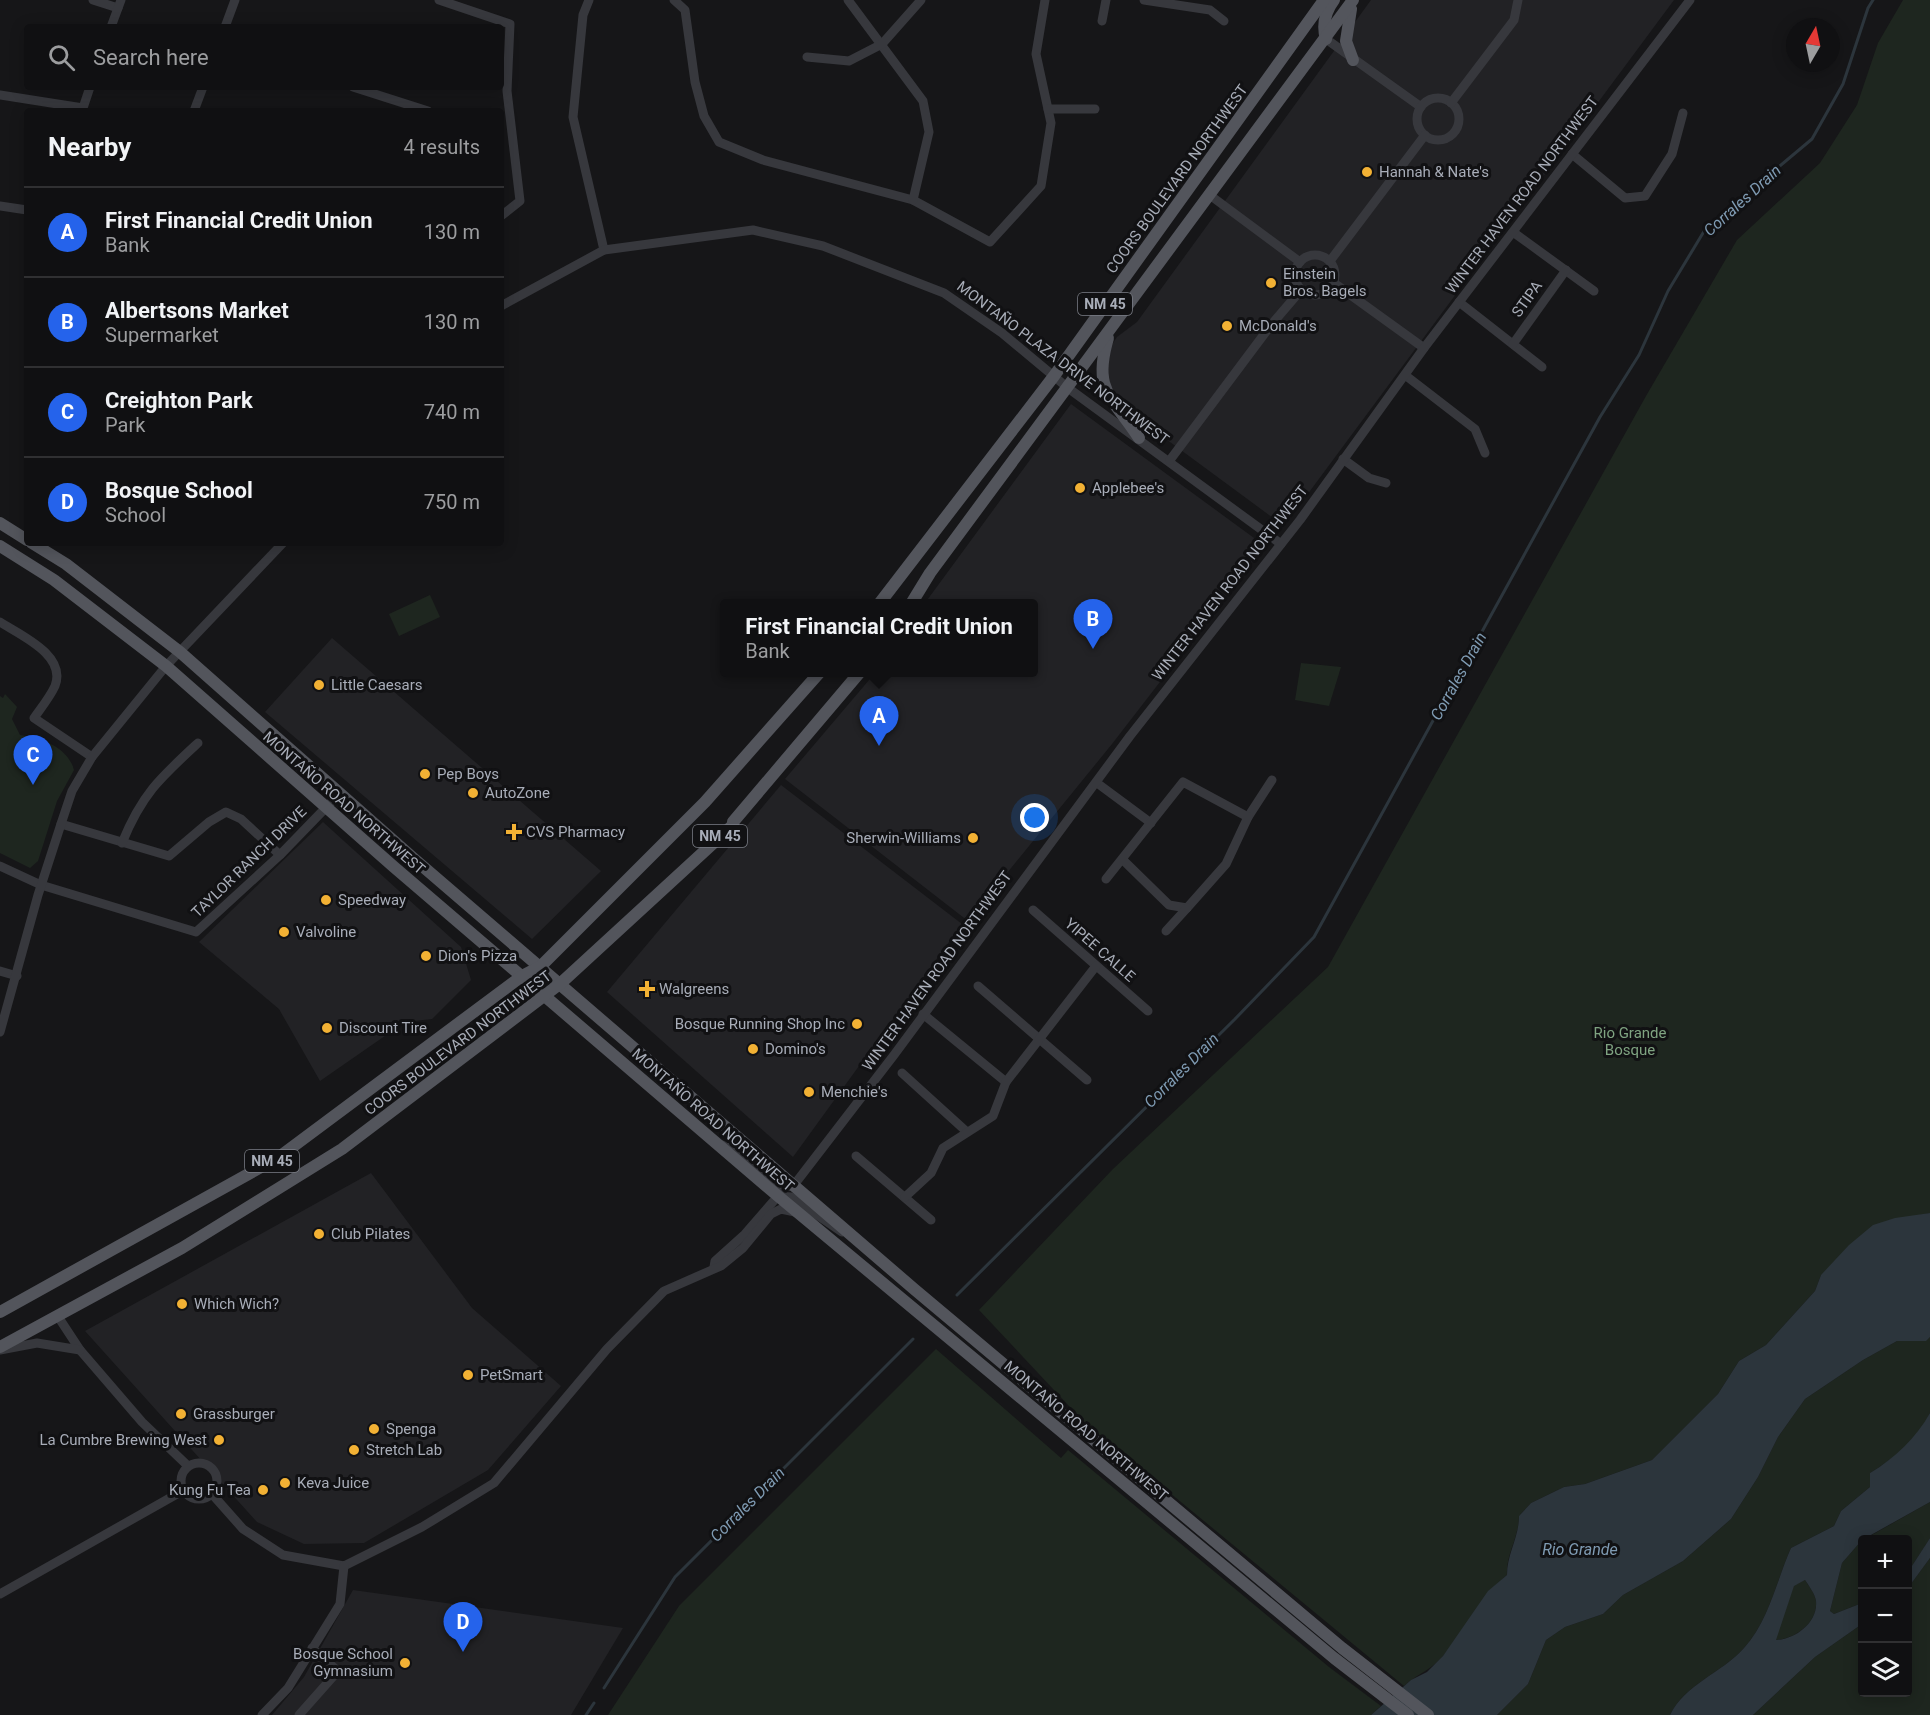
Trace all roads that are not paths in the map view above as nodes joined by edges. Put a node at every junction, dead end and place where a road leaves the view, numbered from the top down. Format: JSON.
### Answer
{"nodes":[{"id":1,"x":93,"y":0,"type":"edge"},
{"id":2,"x":235,"y":0,"type":"edge"},
{"id":3,"x":439,"y":0,"type":"edge"},
{"id":4,"x":589,"y":0,"type":"edge"},
{"id":5,"x":674,"y":0,"type":"edge"},
{"id":6,"x":848,"y":0,"type":"edge"},
{"id":7,"x":921,"y":0,"type":"edge"},
{"id":8,"x":1045,"y":0,"type":"edge"},
{"id":9,"x":1106,"y":0,"type":"edge"},
{"id":10,"x":1144,"y":0,"type":"edge"},
{"id":11,"x":1324,"y":0,"type":"edge"},
{"id":12,"x":1334,"y":0,"type":"edge"},
{"id":13,"x":1353,"y":0,"type":"edge"},
{"id":14,"x":1518,"y":0,"type":"edge"},
{"id":15,"x":1690,"y":0,"type":"edge"},
{"id":16,"x":119,"y":4,"type":"edge"},
{"id":17,"x":1102,"y":21,"type":"dead end"},
{"id":18,"x":1224,"y":21,"type":"dead end"},
{"id":19,"x":112,"y":24,"type":"edge"},
{"id":20,"x":226,"y":24,"type":"edge"},
{"id":21,"x":1326,"y":39,"type":"junction"},
{"id":22,"x":882,"y":44,"type":"junction"},
{"id":23,"x":807,"y":57,"type":"dead end"},
{"id":24,"x":1353,"y":60,"type":"junction"},
{"id":25,"x":89,"y":90,"type":"edge"},
{"id":26,"x":202,"y":90,"type":"edge"},
{"id":27,"x":362,"y":90,"type":"edge"},
{"id":28,"x":0,"y":95,"type":"edge"},
{"id":29,"x":1451,"y":103,"type":"junction"},
{"id":30,"x":1421,"y":107,"type":"junction"},
{"id":31,"x":83,"y":108,"type":"edge"},
{"id":32,"x":83,"y":108,"type":"edge"},
{"id":33,"x":195,"y":108,"type":"edge"},
{"id":34,"x":419,"y":108,"type":"edge"},
{"id":35,"x":1048,"y":109,"type":"junction"},
{"id":36,"x":1095,"y":109,"type":"dead end"},
{"id":37,"x":1683,"y":113,"type":"dead end"},
{"id":38,"x":505,"y":120,"type":"edge"},
{"id":39,"x":1425,"y":135,"type":"junction"},
{"id":40,"x":1572,"y":154,"type":"junction"},
{"id":41,"x":1211,"y":196,"type":"junction"},
{"id":42,"x":913,"y":200,"type":"junction"},
{"id":43,"x":0,"y":206,"type":"edge"},
{"id":44,"x":24,"y":210,"type":"edge"},
{"id":45,"x":504,"y":214,"type":"edge"},
{"id":46,"x":1513,"y":232,"type":"junction"},
{"id":47,"x":604,"y":250,"type":"junction"},
{"id":48,"x":1330,"y":261,"type":"junction"},
{"id":49,"x":1300,"y":262,"type":"junction"},
{"id":50,"x":1566,"y":270,"type":"junction"},
{"id":51,"x":1334,"y":283,"type":"junction"},
{"id":52,"x":1301,"y":290,"type":"junction"},
{"id":53,"x":1594,"y":291,"type":"dead end"},
{"id":54,"x":1459,"y":302,"type":"junction"},
{"id":55,"x":504,"y":304,"type":"edge"},
{"id":56,"x":1110,"y":330,"type":"junction"},
{"id":57,"x":1513,"y":344,"type":"junction"},
{"id":58,"x":1424,"y":348,"type":"junction"},
{"id":59,"x":1542,"y":367,"type":"dead end"},
{"id":60,"x":1405,"y":375,"type":"junction"},
{"id":61,"x":1054,"y":376,"type":"junction"},
{"id":62,"x":1068,"y":388,"type":"junction"},
{"id":63,"x":1139,"y":438,"type":"junction"},
{"id":64,"x":1485,"y":453,"type":"dead end"},
{"id":65,"x":1343,"y":459,"type":"junction"},
{"id":66,"x":1170,"y":460,"type":"junction"},
{"id":67,"x":1386,"y":483,"type":"dead end"},
{"id":68,"x":0,"y":523,"type":"edge"},
{"id":69,"x":24,"y":538,"type":"edge"},
{"id":70,"x":1281,"y":544,"type":"junction"},
{"id":71,"x":0,"y":546,"type":"edge"},
{"id":72,"x":37,"y":546,"type":"edge"},
{"id":73,"x":280,"y":546,"type":"edge"},
{"id":74,"x":882,"y":599,"type":"edge"},
{"id":75,"x":914,"y":599,"type":"edge"},
{"id":76,"x":0,"y":622,"type":"edge"},
{"id":77,"x":180,"y":652,"type":"junction"},
{"id":78,"x":166,"y":666,"type":"junction"},
{"id":79,"x":816,"y":677,"type":"edge"},
{"id":80,"x":856,"y":677,"type":"edge"},
{"id":81,"x":198,"y":743,"type":"dead end"},
{"id":82,"x":92,"y":757,"type":"junction"},
{"id":83,"x":1272,"y":780,"type":"dead end"},
{"id":84,"x":1097,"y":783,"type":"junction"},
{"id":85,"x":340,"y":793,"type":"junction"},
{"id":86,"x":327,"y":807,"type":"junction"},
{"id":87,"x":1248,"y":818,"type":"junction"},
{"id":88,"x":1151,"y":823,"type":"junction"},
{"id":89,"x":61,"y":824,"type":"junction"},
{"id":90,"x":122,"y":843,"type":"junction"},
{"id":91,"x":280,"y":855,"type":"junction"},
{"id":92,"x":1122,"y":859,"type":"junction"},
{"id":93,"x":0,"y":866,"type":"edge"},
{"id":94,"x":1106,"y":879,"type":"dead end"},
{"id":95,"x":41,"y":885,"type":"junction"},
{"id":96,"x":1187,"y":908,"type":"junction"},
{"id":97,"x":1032,"y":910,"type":"dead end"},
{"id":98,"x":1166,"y":932,"type":"dead end"},
{"id":99,"x":541,"y":966,"type":"junction"},
{"id":100,"x":1096,"y":966,"type":"junction"},
{"id":101,"x":0,"y":971,"type":"edge"},
{"id":102,"x":17,"y":976,"type":"junction"},
{"id":103,"x":522,"y":976,"type":"junction"},
{"id":104,"x":561,"y":983,"type":"junction"},
{"id":105,"x":978,"y":986,"type":"dead end"},
{"id":106,"x":544,"y":994,"type":"junction"},
{"id":107,"x":1148,"y":1011,"type":"dead end"},
{"id":108,"x":923,"y":1014,"type":"junction"},
{"id":109,"x":0,"y":1032,"type":"edge"},
{"id":110,"x":1038,"y":1038,"type":"junction"},
{"id":111,"x":902,"y":1073,"type":"dead end"},
{"id":112,"x":1087,"y":1080,"type":"dead end"},
{"id":113,"x":1006,"y":1082,"type":"junction"},
{"id":114,"x":967,"y":1132,"type":"junction"},
{"id":115,"x":716,"y":1143,"type":"junction"},
{"id":116,"x":856,"y":1156,"type":"dead end"},
{"id":117,"x":794,"y":1185,"type":"junction"},
{"id":118,"x":778,"y":1196,"type":"junction"},
{"id":119,"x":905,"y":1197,"type":"junction"},
{"id":120,"x":797,"y":1212,"type":"junction"},
{"id":121,"x":931,"y":1220,"type":"dead end"},
{"id":122,"x":857,"y":1239,"type":"junction"},
{"id":123,"x":714,"y":1267,"type":"junction"},
{"id":124,"x":0,"y":1312,"type":"edge"},
{"id":125,"x":57,"y":1315,"type":"junction"},
{"id":126,"x":0,"y":1348,"type":"edge"},
{"id":127,"x":80,"y":1350,"type":"junction"},
{"id":128,"x":188,"y":1466,"type":"junction"},
{"id":129,"x":184,"y":1490,"type":"junction"},
{"id":130,"x":212,"y":1494,"type":"junction"},
{"id":131,"x":344,"y":1566,"type":"junction"},
{"id":132,"x":0,"y":1594,"type":"edge"},
{"id":133,"x":312,"y":1648,"type":"junction"},
{"id":134,"x":262,"y":1715,"type":"edge"},
{"id":135,"x":299,"y":1715,"type":"edge"},
{"id":136,"x":1408,"y":1715,"type":"edge"},
{"id":137,"x":1428,"y":1715,"type":"edge"}],
"edges":[{"from":1,"to":16,"type":"street"},
{"from":2,"to":20,"type":"street"},
{"from":3,"to":38,"type":"street"},
{"from":4,"to":47,"type":"street"},
{"from":5,"to":42,"type":"street"},
{"from":6,"to":22,"type":"street"},
{"from":7,"to":22,"type":"street"},
{"from":8,"to":35,"type":"street"},
{"from":9,"to":17,"type":"street"},
{"from":10,"to":18,"type":"street"},
{"from":11,"to":61,"type":"main road","name":"COORS BOULEVARD NORTHWEST","number":"NM 45"},
{"from":12,"to":21,"type":"main road"},
{"from":13,"to":21,"type":"main road","number":"NM 45"},
{"from":13,"to":24,"type":"main road"},
{"from":14,"to":29,"type":"street"},
{"from":15,"to":40,"type":"street","name":"WINTER HAVEN ROAD NORTHWEST"},
{"from":16,"to":19,"type":"street"},
{"from":21,"to":24,"type":"street"},
{"from":21,"to":41,"type":"main road","number":"NM 45"},
{"from":22,"to":23,"type":"street"},
{"from":22,"to":42,"type":"street"},
{"from":24,"to":30,"type":"street"},
{"from":25,"to":31,"type":"street"},
{"from":26,"to":33,"type":"street"},
{"from":27,"to":34,"type":"street"},
{"from":28,"to":32,"type":"street"},
{"from":29,"to":30,"type":"street"},
{"from":29,"to":39,"type":"street"},
{"from":30,"to":39,"type":"street"},
{"from":35,"to":36,"type":"street"},
{"from":35,"to":42,"type":"street"},
{"from":37,"to":40,"type":"street"},
{"from":38,"to":45,"type":"street"},
{"from":39,"to":48,"type":"street"},
{"from":40,"to":46,"type":"street","name":"WINTER HAVEN ROAD NORTHWEST"},
{"from":41,"to":49,"type":"street"},
{"from":41,"to":56,"type":"main road","number":"NM 45"},
{"from":43,"to":44,"type":"street"},
{"from":46,"to":50,"type":"street"},
{"from":46,"to":54,"type":"street","name":"WINTER HAVEN ROAD NORTHWEST"},
{"from":47,"to":55,"type":"street","name":"MONTAÑO PLAZA DRIVE NORTHWEST"},
{"from":47,"to":61,"type":"street","name":"MONTAÑO PLAZA DRIVE NORTHWEST"},
{"from":48,"to":49,"type":"street"},
{"from":48,"to":51,"type":"street"},
{"from":49,"to":52,"type":"street"},
{"from":50,"to":53,"type":"street"},
{"from":50,"to":57,"type":"street","name":"STIPA"},
{"from":51,"to":52,"type":"street"},
{"from":51,"to":58,"type":"street"},
{"from":52,"to":66,"type":"street"},
{"from":54,"to":57,"type":"street"},
{"from":54,"to":58,"type":"street","name":"WINTER HAVEN ROAD NORTHWEST"},
{"from":56,"to":62,"type":"main road","number":"NM 45"},
{"from":56,"to":63,"type":"main road"},
{"from":57,"to":59,"type":"street"},
{"from":58,"to":60,"type":"street","name":"WINTER HAVEN ROAD NORTHWEST"},
{"from":60,"to":64,"type":"street"},
{"from":60,"to":65,"type":"street","name":"WINTER HAVEN ROAD NORTHWEST"},
{"from":61,"to":62,"type":"street","name":"MONTAÑO PLAZA DRIVE NORTHWEST"},
{"from":61,"to":74,"type":"main road","name":"COORS BOULEVARD NORTHWEST","number":"NM 45"},
{"from":62,"to":63,"type":"street","name":"MONTAÑO PLAZA DRIVE NORTHWEST"},
{"from":62,"to":75,"type":"main road","number":"NM 45"},
{"from":63,"to":66,"type":"street","name":"MONTAÑO PLAZA DRIVE NORTHWEST"},
{"from":65,"to":67,"type":"street"},
{"from":65,"to":70,"type":"street","name":"WINTER HAVEN ROAD NORTHWEST"},
{"from":66,"to":70,"type":"street","name":"MONTAÑO PLAZA DRIVE NORTHWEST"},
{"from":68,"to":69,"type":"main road"},
{"from":70,"to":84,"type":"street","name":"WINTER HAVEN ROAD NORTHWEST"},
{"from":71,"to":78,"type":"main road","name":"MONTAÑO ROAD NORTHWEST"},
{"from":72,"to":77,"type":"main road","name":"MONTAÑO ROAD NORTHWEST"},
{"from":73,"to":77,"type":"street"},
{"from":76,"to":82,"type":"street"},
{"from":77,"to":78,"type":"street"},
{"from":77,"to":85,"type":"main road","name":"MONTAÑO ROAD NORTHWEST"},
{"from":78,"to":82,"type":"street"},
{"from":78,"to":86,"type":"main road","name":"MONTAÑO ROAD NORTHWEST"},
{"from":79,"to":99,"type":"main road","name":"COORS BOULEVARD NORTHWEST","number":"NM 45"},
{"from":80,"to":104,"type":"main road","name":"COORS BOULEVARD NORTHWEST","number":"NM 45"},
{"from":81,"to":90,"type":"street"},
{"from":82,"to":89,"type":"street"},
{"from":83,"to":87,"type":"street"},
{"from":84,"to":88,"type":"street"},
{"from":84,"to":108,"type":"street","name":"WINTER HAVEN ROAD NORTHWEST"},
{"from":85,"to":86,"type":"street","name":"TAYLOR RANCH DRIVE"},
{"from":85,"to":99,"type":"main road","name":"MONTAÑO ROAD NORTHWEST"},
{"from":86,"to":91,"type":"street","name":"TAYLOR RANCH DRIVE"},
{"from":86,"to":103,"type":"main road","name":"MONTAÑO ROAD NORTHWEST"},
{"from":87,"to":88,"type":"street"},
{"from":87,"to":96,"type":"street"},
{"from":88,"to":92,"type":"street"},
{"from":89,"to":90,"type":"street"},
{"from":89,"to":95,"type":"street"},
{"from":90,"to":91,"type":"street"},
{"from":91,"to":95,"type":"street","name":"TAYLOR RANCH DRIVE"},
{"from":92,"to":94,"type":"street"},
{"from":92,"to":96,"type":"street"},
{"from":93,"to":95,"type":"street","name":"TAYLOR RANCH DRIVE"},
{"from":95,"to":102,"type":"street"},
{"from":96,"to":98,"type":"street"},
{"from":97,"to":100,"type":"street","name":"YIPEE CALLE"},
{"from":99,"to":103,"type":"main road","name":"COORS BOULEVARD NORTHWEST","number":"NM 45"},
{"from":99,"to":104,"type":"main road","name":"MONTAÑO ROAD NORTHWEST"},
{"from":100,"to":107,"type":"street","name":"YIPEE CALLE"},
{"from":100,"to":110,"type":"street"},
{"from":101,"to":102,"type":"street"},
{"from":102,"to":109,"type":"street"},
{"from":103,"to":106,"type":"main road","name":"MONTAÑO ROAD NORTHWEST"},
{"from":103,"to":124,"type":"main road","name":"COORS BOULEVARD NORTHWEST","number":"NM 45"},
{"from":104,"to":106,"type":"main road","name":"COORS BOULEVARD NORTHWEST","number":"NM 45"},
{"from":104,"to":117,"type":"main road","name":"MONTAÑO ROAD NORTHWEST"},
{"from":105,"to":110,"type":"street"},
{"from":106,"to":115,"type":"main road","name":"MONTAÑO ROAD NORTHWEST"},
{"from":106,"to":125,"type":"main road","name":"COORS BOULEVARD NORTHWEST","number":"NM 45"},
{"from":108,"to":113,"type":"street"},
{"from":108,"to":117,"type":"street","name":"WINTER HAVEN ROAD NORTHWEST"},
{"from":110,"to":112,"type":"street"},
{"from":110,"to":113,"type":"street"},
{"from":111,"to":114,"type":"street"},
{"from":113,"to":114,"type":"street"},
{"from":114,"to":119,"type":"street"},
{"from":115,"to":117,"type":"street"},
{"from":115,"to":118,"type":"main road","name":"MONTAÑO ROAD NORTHWEST"},
{"from":116,"to":119,"type":"street"},
{"from":117,"to":122,"type":"main road","name":"MONTAÑO ROAD NORTHWEST"},
{"from":118,"to":120,"type":"main road","name":"MONTAÑO ROAD NORTHWEST"},
{"from":118,"to":122,"type":"street"},
{"from":118,"to":123,"type":"street"},
{"from":119,"to":121,"type":"street"},
{"from":120,"to":123,"type":"street"},
{"from":120,"to":136,"type":"main road","name":"MONTAÑO ROAD NORTHWEST"},
{"from":122,"to":137,"type":"main road","name":"MONTAÑO ROAD NORTHWEST"},
{"from":123,"to":131,"type":"street"},
{"from":125,"to":126,"type":"main road","name":"COORS BOULEVARD NORTHWEST","number":"NM 45"},
{"from":125,"to":127,"type":"street"},
{"from":126,"to":127,"type":"street"},
{"from":127,"to":128,"type":"street"},
{"from":128,"to":129,"type":"street"},
{"from":128,"to":130,"type":"street"},
{"from":129,"to":130,"type":"street"},
{"from":129,"to":132,"type":"street"},
{"from":130,"to":131,"type":"street"},
{"from":131,"to":133,"type":"street"},
{"from":133,"to":134,"type":"street"},
{"from":133,"to":135,"type":"street"}]}
